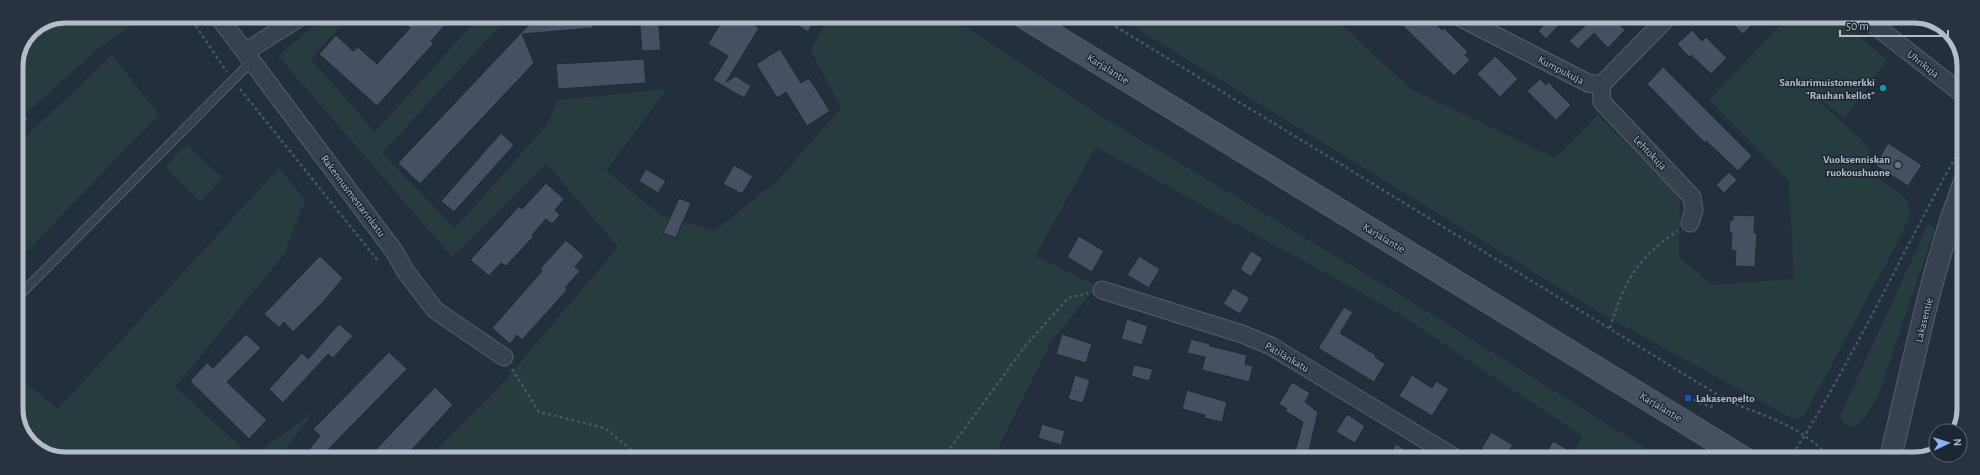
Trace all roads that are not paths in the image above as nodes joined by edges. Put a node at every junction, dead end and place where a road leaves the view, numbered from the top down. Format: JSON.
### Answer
{"nodes":[{"id":1,"x":223,"y":23,"type":"edge"},
{"id":2,"x":293,"y":23,"type":"edge"},
{"id":3,"x":1035,"y":23,"type":"edge"},
{"id":4,"x":1471,"y":23,"type":"edge"},
{"id":5,"x":1662,"y":23,"type":"edge"},
{"id":6,"x":1872,"y":23,"type":"edge"},
{"id":7,"x":248,"y":57,"type":"junction"},
{"id":8,"x":1601,"y":85,"type":"junction"},
{"id":9,"x":1957,"y":90,"type":"edge"},
{"id":10,"x":1957,"y":201,"type":"edge"},
{"id":11,"x":1690,"y":223,"type":"road end"},
{"id":12,"x":1102,"y":290,"type":"road end"},
{"id":13,"x":23,"y":292,"type":"edge"},
{"id":14,"x":504,"y":357,"type":"road end"},
{"id":15,"x":1445,"y":452,"type":"edge"},
{"id":16,"x":1734,"y":452,"type":"edge"},
{"id":17,"x":1892,"y":452,"type":"edge"}],
"edges":[{"from":1,"to":7,"type":"street","name":"Rakennusmestarinkatu"},
{"from":2,"to":7,"type":"street"},
{"from":3,"to":16,"type":"main road","name":"Karjalantie"},
{"from":4,"to":8,"type":"street","name":"Kumpukuja"},
{"from":5,"to":8,"type":"street"},
{"from":6,"to":9,"type":"street","name":"Uhrikuja"},
{"from":7,"to":13,"type":"lane"},
{"from":7,"to":14,"type":"street","name":"Rakennusmestarinkatu"},
{"from":8,"to":11,"type":"street","name":"Lehtokuja"},
{"from":10,"to":17,"type":"street","name":"Lakasentie"},
{"from":12,"to":15,"type":"street","name":"Pätilänkatu"}]}
